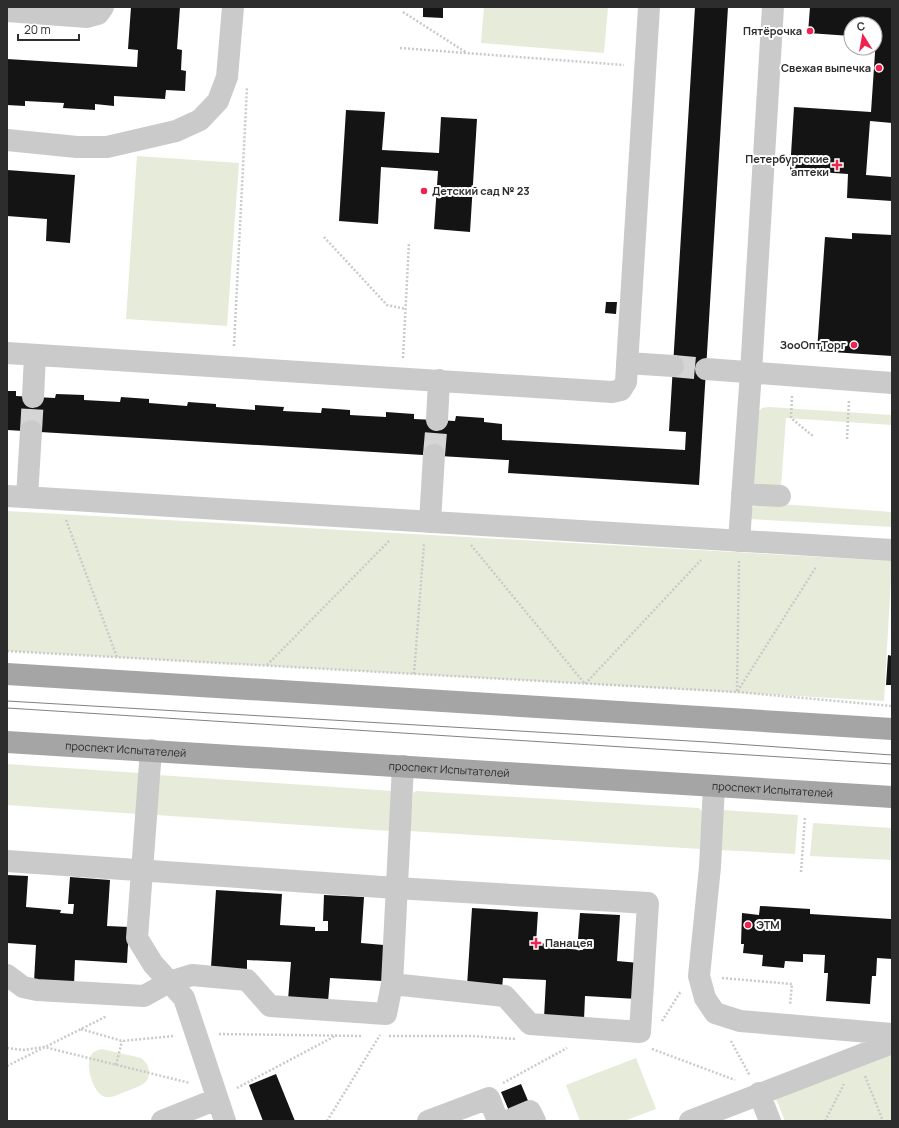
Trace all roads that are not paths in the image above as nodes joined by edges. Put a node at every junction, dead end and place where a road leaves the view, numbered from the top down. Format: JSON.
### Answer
{"nodes":[{"id":1,"x":103,"y":7,"type":"edge"},
{"id":2,"x":233,"y":7,"type":"edge"},
{"id":3,"x":649,"y":7,"type":"edge"},
{"id":4,"x":774,"y":7,"type":"edge"},
{"id":5,"x":7,"y":11,"type":"edge"},
{"id":6,"x":7,"y":140,"type":"edge"},
{"id":7,"x":7,"y":353,"type":"edge"},
{"id":8,"x":35,"y":355,"type":"junction"},
{"id":9,"x":627,"y":363,"type":"junction"},
{"id":10,"x":673,"y":366,"type":"tunnel mouth"},
{"id":11,"x":706,"y":369,"type":"tunnel mouth"},
{"id":12,"x":751,"y":372,"type":"junction"},
{"id":13,"x":439,"y":380,"type":"junction"},
{"id":14,"x":892,"y":383,"type":"edge"},
{"id":15,"x":33,"y":397,"type":"tunnel mouth"},
{"id":16,"x":437,"y":420,"type":"tunnel mouth"},
{"id":17,"x":31,"y":431,"type":"tunnel mouth"},
{"id":18,"x":434,"y":455,"type":"tunnel mouth"},
{"id":19,"x":742,"y":494,"type":"junction"},
{"id":20,"x":780,"y":496,"type":"dead end"},
{"id":21,"x":17,"y":497,"type":"edge"},
{"id":22,"x":427,"y":532,"type":"junction"},
{"id":23,"x":892,"y":550,"type":"edge"},
{"id":24,"x":739,"y":551,"type":"junction"},
{"id":25,"x":7,"y":674,"type":"edge"},
{"id":26,"x":892,"y":728,"type":"edge"},
{"id":27,"x":7,"y":742,"type":"edge"},
{"id":28,"x":151,"y":750,"type":"junction"},
{"id":29,"x":403,"y":766,"type":"junction"},
{"id":30,"x":714,"y":786,"type":"junction"},
{"id":31,"x":892,"y":797,"type":"edge"},
{"id":32,"x":7,"y":861,"type":"edge"},
{"id":33,"x":142,"y":871,"type":"junction"},
{"id":34,"x":396,"y":888,"type":"junction"},
{"id":35,"x":7,"y":975,"type":"edge"},
{"id":36,"x":169,"y":982,"type":"junction"},
{"id":37,"x":392,"y":984,"type":"junction"},
{"id":38,"x":892,"y":1034,"type":"edge"},
{"id":39,"x":892,"y":1043,"type":"edge"},
{"id":40,"x":758,"y":1091,"type":"junction"},
{"id":41,"x":216,"y":1094,"type":"junction"},
{"id":42,"x":162,"y":1121,"type":"edge"},
{"id":43,"x":225,"y":1121,"type":"edge"},
{"id":44,"x":428,"y":1121,"type":"edge"},
{"id":45,"x":498,"y":1121,"type":"edge"},
{"id":46,"x":507,"y":1121,"type":"edge"},
{"id":47,"x":534,"y":1121,"type":"edge"},
{"id":48,"x":690,"y":1121,"type":"edge"},
{"id":49,"x":770,"y":1121,"type":"edge"}],
"edges":[{"from":1,"to":5,"type":"street"},
{"from":2,"to":6,"type":"street"},
{"from":3,"to":9,"type":"street"},
{"from":4,"to":12,"type":"street"},
{"from":7,"to":8,"type":"street"},
{"from":8,"to":13,"type":"street"},
{"from":8,"to":15,"type":"street"},
{"from":9,"to":10,"type":"street"},
{"from":9,"to":13,"type":"street"},
{"from":11,"to":12,"type":"street"},
{"from":12,"to":14,"type":"street"},
{"from":12,"to":19,"type":"street"},
{"from":13,"to":16,"type":"street"},
{"from":17,"to":21,"type":"street"},
{"from":18,"to":22,"type":"street"},
{"from":19,"to":20,"type":"street"},
{"from":19,"to":24,"type":"street"},
{"from":21,"to":22,"type":"street"},
{"from":22,"to":24,"type":"street"},
{"from":23,"to":24,"type":"street"},
{"from":25,"to":26,"type":"main road"},
{"from":27,"to":28,"type":"main road","name":"проспект Испытателей"},
{"from":28,"to":29,"type":"main road","name":"проспект Испытателей"},
{"from":28,"to":33,"type":"street"},
{"from":29,"to":30,"type":"main road","name":"проспект Испытателей"},
{"from":29,"to":34,"type":"street"},
{"from":30,"to":31,"type":"main road","name":"проспект Испытателей"},
{"from":30,"to":38,"type":"street"},
{"from":32,"to":33,"type":"street"},
{"from":33,"to":34,"type":"street"},
{"from":33,"to":36,"type":"street"},
{"from":34,"to":37,"type":"street"},
{"from":34,"to":37,"type":"street"},
{"from":35,"to":36,"type":"street"},
{"from":36,"to":37,"type":"street"},
{"from":36,"to":41,"type":"street"},
{"from":39,"to":40,"type":"street"},
{"from":40,"to":48,"type":"street"},
{"from":40,"to":49,"type":"street"},
{"from":41,"to":42,"type":"street"},
{"from":41,"to":43,"type":"street"},
{"from":44,"to":45,"type":"street"},
{"from":46,"to":47,"type":"street"}]}
